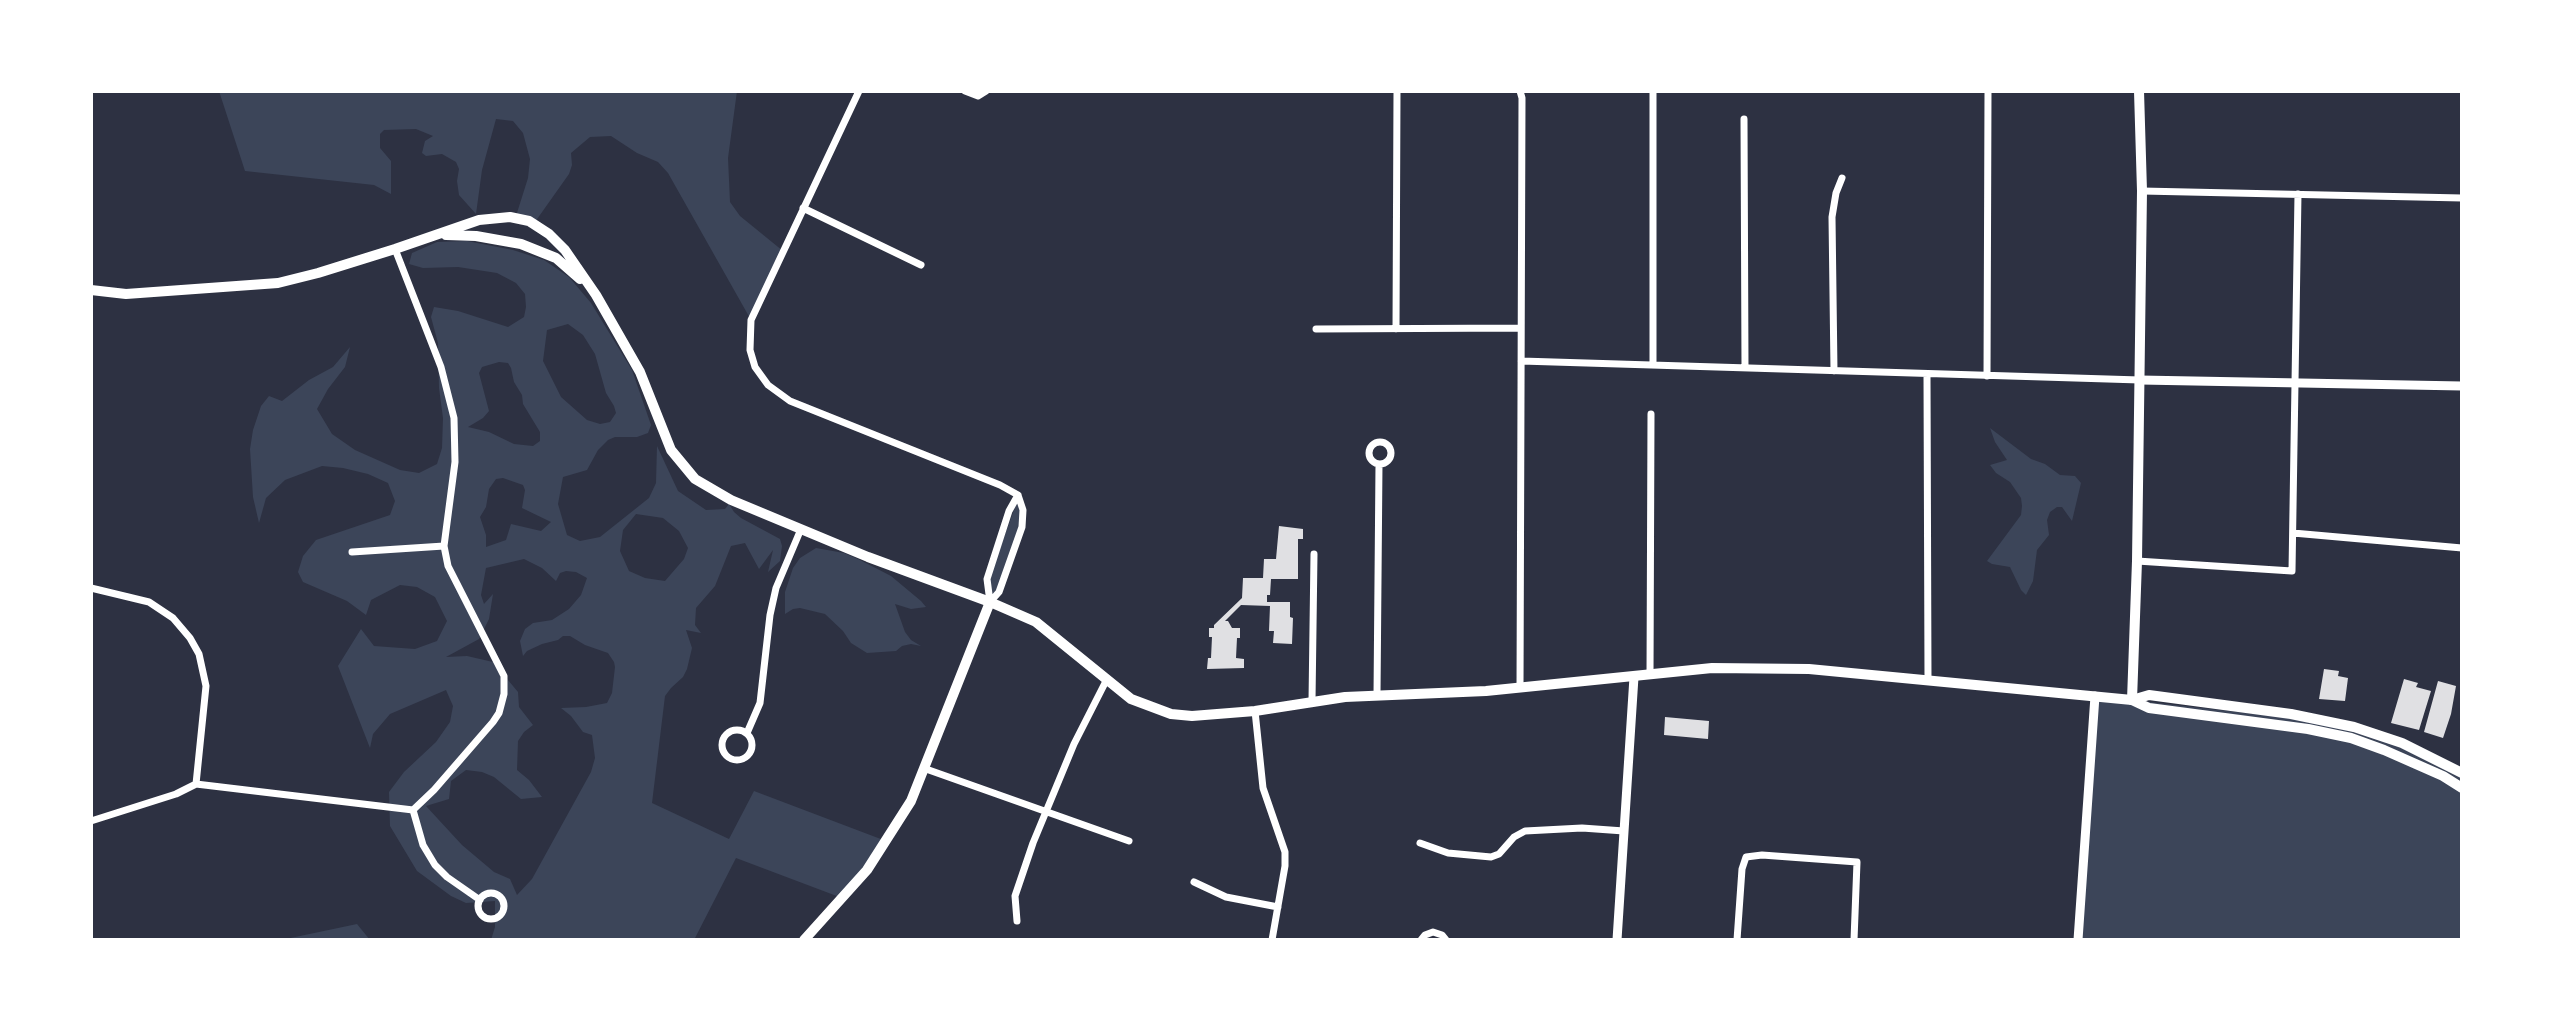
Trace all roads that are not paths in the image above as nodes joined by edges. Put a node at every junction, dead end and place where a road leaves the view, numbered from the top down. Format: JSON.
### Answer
{"nodes":[{"id":1,"x":859,"y":91,"type":"edge"},
{"id":2,"x":965,"y":91,"type":"edge"},
{"id":3,"x":986,"y":91,"type":"edge"},
{"id":4,"x":1397,"y":91,"type":"edge"},
{"id":5,"x":1520,"y":91,"type":"edge"},
{"id":6,"x":1653,"y":91,"type":"edge"},
{"id":7,"x":1988,"y":91,"type":"edge"},
{"id":8,"x":2139,"y":91,"type":"edge"},
{"id":9,"x":1744,"y":119,"type":"dead end"},
{"id":10,"x":1842,"y":178,"type":"dead end"},
{"id":11,"x":2143,"y":191,"type":"junction"},
{"id":12,"x":2298,"y":194,"type":"junction"},
{"id":13,"x":2462,"y":198,"type":"edge"},
{"id":14,"x":803,"y":208,"type":"junction"},
{"id":15,"x":442,"y":234,"type":"junction"},
{"id":16,"x":395,"y":249,"type":"junction"},
{"id":17,"x":921,"y":265,"type":"dead end"},
{"id":18,"x":91,"y":290,"type":"edge"},
{"id":19,"x":596,"y":295,"type":"junction"},
{"id":20,"x":1521,"y":328,"type":"junction"},
{"id":21,"x":1317,"y":329,"type":"dead end"},
{"id":22,"x":1396,"y":329,"type":"junction"},
{"id":23,"x":1521,"y":362,"type":"junction"},
{"id":24,"x":1653,"y":365,"type":"junction"},
{"id":25,"x":1745,"y":368,"type":"junction"},
{"id":26,"x":1834,"y":371,"type":"junction"},
{"id":27,"x":1927,"y":375,"type":"junction"},
{"id":28,"x":1987,"y":376,"type":"junction"},
{"id":29,"x":2140,"y":380,"type":"junction"},
{"id":30,"x":2295,"y":384,"type":"junction"},
{"id":31,"x":2462,"y":386,"type":"edge"},
{"id":32,"x":1651,"y":415,"type":"dead end"},
{"id":33,"x":1379,"y":464,"type":"dead end"},
{"id":34,"x":1018,"y":495,"type":"junction"},
{"id":35,"x":801,"y":530,"type":"junction"},
{"id":36,"x":2293,"y":533,"type":"junction"},
{"id":37,"x":444,"y":546,"type":"junction"},
{"id":38,"x":2462,"y":548,"type":"edge"},
{"id":39,"x":352,"y":552,"type":"dead end"},
{"id":40,"x":1314,"y":554,"type":"dead end"},
{"id":41,"x":2137,"y":561,"type":"junction"},
{"id":42,"x":91,"y":588,"type":"edge"},
{"id":43,"x":990,"y":602,"type":"junction"},
{"id":44,"x":1650,"y":675,"type":"junction"},
{"id":45,"x":1634,"y":677,"type":"junction"},
{"id":46,"x":1928,"y":680,"type":"junction"},
{"id":47,"x":1106,"y":681,"type":"junction"},
{"id":48,"x":1520,"y":688,"type":"junction"},
{"id":49,"x":1377,"y":695,"type":"junction"},
{"id":50,"x":2095,"y":696,"type":"junction"},
{"id":51,"x":2132,"y":700,"type":"junction"},
{"id":52,"x":1312,"y":701,"type":"junction"},
{"id":53,"x":1255,"y":710,"type":"junction"},
{"id":54,"x":747,"y":733,"type":"junction"},
{"id":55,"x":926,"y":769,"type":"junction"},
{"id":56,"x":2462,"y":773,"type":"edge"},
{"id":57,"x":196,"y":784,"type":"junction"},
{"id":58,"x":2462,"y":788,"type":"edge"},
{"id":59,"x":413,"y":810,"type":"junction"},
{"id":60,"x":1046,"y":812,"type":"junction"},
{"id":61,"x":91,"y":821,"type":"edge"},
{"id":62,"x":1624,"y":831,"type":"junction"},
{"id":63,"x":1129,"y":841,"type":"dead end"},
{"id":64,"x":1420,"y":843,"type":"dead end"},
{"id":65,"x":1194,"y":882,"type":"dead end"},
{"id":66,"x":480,"y":900,"type":"dead end"},
{"id":67,"x":1278,"y":907,"type":"junction"},
{"id":68,"x":1017,"y":921,"type":"dead end"},
{"id":69,"x":804,"y":940,"type":"edge"},
{"id":70,"x":1272,"y":940,"type":"edge"},
{"id":71,"x":1421,"y":940,"type":"edge"},
{"id":72,"x":1446,"y":940,"type":"edge"},
{"id":73,"x":1617,"y":940,"type":"edge"},
{"id":74,"x":1737,"y":940,"type":"edge"},
{"id":75,"x":1854,"y":940,"type":"edge"},
{"id":76,"x":2078,"y":940,"type":"edge"}],
"edges":[{"from":1,"to":14,"type":"street"},
{"from":2,"to":3,"type":"street"},
{"from":4,"to":22,"type":"street"},
{"from":5,"to":20,"type":"street"},
{"from":6,"to":24,"type":"street"},
{"from":7,"to":28,"type":"street"},
{"from":8,"to":11,"type":"main road"},
{"from":9,"to":25,"type":"street"},
{"from":10,"to":26,"type":"street"},
{"from":11,"to":12,"type":"street"},
{"from":11,"to":29,"type":"main road"},
{"from":12,"to":13,"type":"street"},
{"from":12,"to":30,"type":"street"},
{"from":14,"to":17,"type":"street"},
{"from":14,"to":34,"type":"street"},
{"from":15,"to":16,"type":"main road"},
{"from":15,"to":19,"type":"main road"},
{"from":15,"to":19,"type":"main road"},
{"from":16,"to":18,"type":"main road"},
{"from":16,"to":37,"type":"street"},
{"from":19,"to":35,"type":"main road"},
{"from":20,"to":22,"type":"street"},
{"from":20,"to":23,"type":"street"},
{"from":21,"to":22,"type":"street"},
{"from":23,"to":24,"type":"street"},
{"from":23,"to":48,"type":"street"},
{"from":24,"to":25,"type":"street"},
{"from":25,"to":26,"type":"street"},
{"from":26,"to":27,"type":"street"},
{"from":27,"to":28,"type":"street"},
{"from":27,"to":46,"type":"street"},
{"from":28,"to":29,"type":"street"},
{"from":29,"to":30,"type":"street"},
{"from":29,"to":41,"type":"main road"},
{"from":30,"to":31,"type":"street"},
{"from":30,"to":36,"type":"street"},
{"from":32,"to":44,"type":"street"},
{"from":33,"to":49,"type":"street"},
{"from":34,"to":43,"type":"street"},
{"from":34,"to":43,"type":"street"},
{"from":35,"to":43,"type":"main road"},
{"from":35,"to":54,"type":"street"},
{"from":36,"to":38,"type":"street"},
{"from":36,"to":41,"type":"street"},
{"from":37,"to":39,"type":"street"},
{"from":37,"to":59,"type":"street"},
{"from":40,"to":52,"type":"street"},
{"from":41,"to":51,"type":"main road"},
{"from":42,"to":57,"type":"street"},
{"from":43,"to":47,"type":"main road"},
{"from":43,"to":55,"type":"main road"},
{"from":44,"to":45,"type":"main road"},
{"from":44,"to":46,"type":"main road"},
{"from":45,"to":48,"type":"main road"},
{"from":45,"to":62,"type":"street"},
{"from":46,"to":50,"type":"main road"},
{"from":47,"to":53,"type":"main road"},
{"from":47,"to":60,"type":"street"},
{"from":48,"to":49,"type":"main road"},
{"from":49,"to":52,"type":"main road"},
{"from":50,"to":51,"type":"main road"},
{"from":50,"to":76,"type":"street"},
{"from":51,"to":56,"type":"main road"},
{"from":51,"to":58,"type":"main road"},
{"from":52,"to":53,"type":"main road"},
{"from":53,"to":67,"type":"street"},
{"from":54,"to":54,"type":"street"},
{"from":55,"to":60,"type":"street"},
{"from":55,"to":69,"type":"main road"},
{"from":57,"to":59,"type":"street"},
{"from":57,"to":61,"type":"street"},
{"from":59,"to":66,"type":"street"},
{"from":60,"to":63,"type":"street"},
{"from":60,"to":68,"type":"street"},
{"from":62,"to":64,"type":"street"},
{"from":62,"to":73,"type":"street"},
{"from":65,"to":67,"type":"street"},
{"from":67,"to":70,"type":"street"},
{"from":71,"to":72,"type":"street"},
{"from":74,"to":75,"type":"street"}]}
